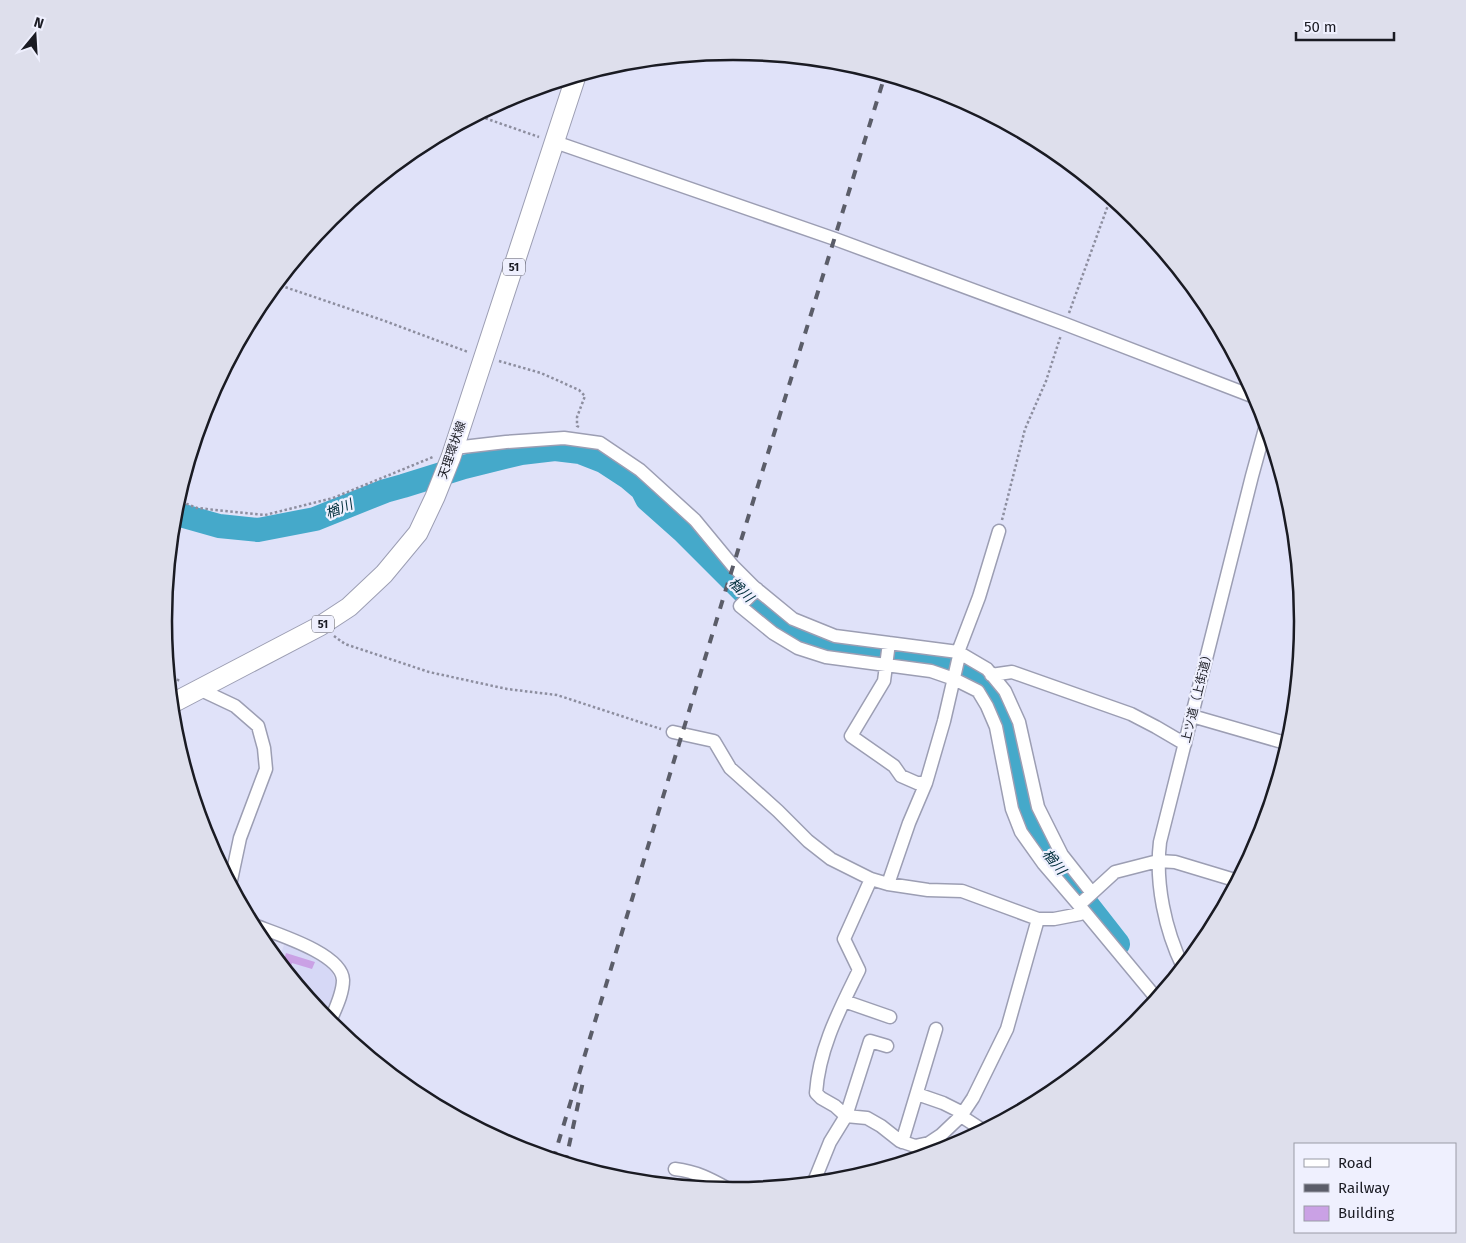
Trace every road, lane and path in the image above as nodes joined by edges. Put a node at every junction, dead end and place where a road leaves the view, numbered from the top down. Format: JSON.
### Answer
{"nodes":[{"id":1,"x":574,"y":84,"type":"edge"},
{"id":2,"x":485,"y":118,"type":"edge"},
{"id":3,"x":555,"y":142,"type":"junction"},
{"id":4,"x":1109,"y":204,"type":"edge"},
{"id":5,"x":283,"y":286,"type":"edge"},
{"id":6,"x":1065,"y":324,"type":"junction"},
{"id":7,"x":468,"y":352,"type":"dead end"},
{"id":8,"x":498,"y":360,"type":"dead end"},
{"id":9,"x":1246,"y":394,"type":"edge"},
{"id":10,"x":1263,"y":436,"type":"edge"},
{"id":11,"x":600,"y":443,"type":"junction"},
{"id":12,"x":452,"y":452,"type":"junction"},
{"id":13,"x":184,"y":503,"type":"edge"},
{"id":14,"x":999,"y":531,"type":"joint"},
{"id":15,"x":756,"y":589,"type":"junction"},
{"id":16,"x":320,"y":626,"type":"junction"},
{"id":17,"x":890,"y":643,"type":"junction"},
{"id":18,"x":958,"y":654,"type":"junction"},
{"id":19,"x":887,"y":665,"type":"junction"},
{"id":20,"x":991,"y":674,"type":"junction"},
{"id":21,"x":954,"y":676,"type":"junction"},
{"id":22,"x":199,"y":689,"type":"junction"},
{"id":23,"x":177,"y":701,"type":"edge"},
{"id":24,"x":1192,"y":716,"type":"junction"},
{"id":25,"x":673,"y":732,"type":"joint"},
{"id":26,"x":1281,"y":742,"type":"edge"},
{"id":27,"x":1185,"y":744,"type":"junction"},
{"id":28,"x":926,"y":783,"type":"junction"},
{"id":29,"x":1158,"y":861,"type":"junction"},
{"id":30,"x":232,"y":875,"type":"edge"},
{"id":31,"x":871,"y":879,"type":"junction"},
{"id":32,"x":1232,"y":879,"type":"edge"},
{"id":33,"x":888,"y":884,"type":"junction"},
{"id":34,"x":1086,"y":901,"type":"junction"},
{"id":35,"x":1038,"y":919,"type":"junction"},
{"id":36,"x":264,"y":929,"type":"edge"},
{"id":37,"x":1180,"y":961,"type":"edge"},
{"id":38,"x":1153,"y":994,"type":"edge"},
{"id":39,"x":844,"y":1001,"type":"junction"},
{"id":40,"x":332,"y":1015,"type":"edge"},
{"id":41,"x":890,"y":1017,"type":"dead end"},
{"id":42,"x":936,"y":1029,"type":"dead end"},
{"id":43,"x":887,"y":1046,"type":"dead end"},
{"id":44,"x":917,"y":1094,"type":"junction"},
{"id":45,"x":962,"y":1115,"type":"junction"},
{"id":46,"x":846,"y":1116,"type":"junction"},
{"id":47,"x":978,"y":1126,"type":"edge"},
{"id":48,"x":902,"y":1142,"type":"junction"},
{"id":49,"x":674,"y":1169,"type":"dead end"},
{"id":50,"x":816,"y":1176,"type":"edge"},
{"id":51,"x":717,"y":1183,"type":"edge"}],
"edges":[{"from":1,"to":3,"type":"main road","name":"天理環状線","number":"51"},
{"from":2,"to":3,"type":"path"},
{"from":3,"to":6,"type":"street"},
{"from":3,"to":12,"type":"main road","name":"天理環状線","number":"51"},
{"from":4,"to":6,"type":"path"},
{"from":5,"to":7,"type":"path"},
{"from":6,"to":9,"type":"street"},
{"from":6,"to":14,"type":"path"},
{"from":8,"to":11,"type":"path"},
{"from":10,"to":24,"type":"street","name":"上ツ道（上街道）"},
{"from":11,"to":12,"type":"street"},
{"from":11,"to":15,"type":"street"},
{"from":12,"to":13,"type":"path"},
{"from":12,"to":16,"type":"main road","name":"天理環状線","number":"51"},
{"from":14,"to":18,"type":"street"},
{"from":15,"to":17,"type":"street"},
{"from":15,"to":19,"type":"street"},
{"from":16,"to":22,"type":"main road","name":"天理環状線","number":"51"},
{"from":16,"to":25,"type":"path"},
{"from":17,"to":18,"type":"street"},
{"from":17,"to":19,"type":"street"},
{"from":18,"to":20,"type":"street"},
{"from":18,"to":21,"type":"street"},
{"from":19,"to":21,"type":"street"},
{"from":19,"to":28,"type":"street"},
{"from":20,"to":27,"type":"street"},
{"from":20,"to":34,"type":"street"},
{"from":21,"to":28,"type":"street"},
{"from":21,"to":34,"type":"street"},
{"from":22,"to":23,"type":"main road","name":"天理環状線","number":"51"},
{"from":22,"to":30,"type":"street"},
{"from":24,"to":26,"type":"street"},
{"from":24,"to":27,"type":"street","name":"上ツ道（上街道）"},
{"from":25,"to":31,"type":"street"},
{"from":27,"to":29,"type":"street","name":"上ツ道（上街道）"},
{"from":28,"to":33,"type":"street"},
{"from":29,"to":32,"type":"street"},
{"from":29,"to":34,"type":"street"},
{"from":29,"to":37,"type":"street","name":"上ツ道（上街道）"},
{"from":31,"to":33,"type":"street"},
{"from":31,"to":39,"type":"street"},
{"from":33,"to":35,"type":"street"},
{"from":34,"to":35,"type":"street"},
{"from":34,"to":38,"type":"street"},
{"from":35,"to":45,"type":"street"},
{"from":36,"to":40,"type":"street"},
{"from":39,"to":41,"type":"street"},
{"from":39,"to":46,"type":"street"},
{"from":42,"to":44,"type":"street"},
{"from":43,"to":46,"type":"street"},
{"from":44,"to":45,"type":"street"},
{"from":44,"to":48,"type":"street"},
{"from":45,"to":47,"type":"street"},
{"from":45,"to":48,"type":"street"},
{"from":46,"to":48,"type":"street"},
{"from":46,"to":50,"type":"street"},
{"from":49,"to":51,"type":"street"}]}
